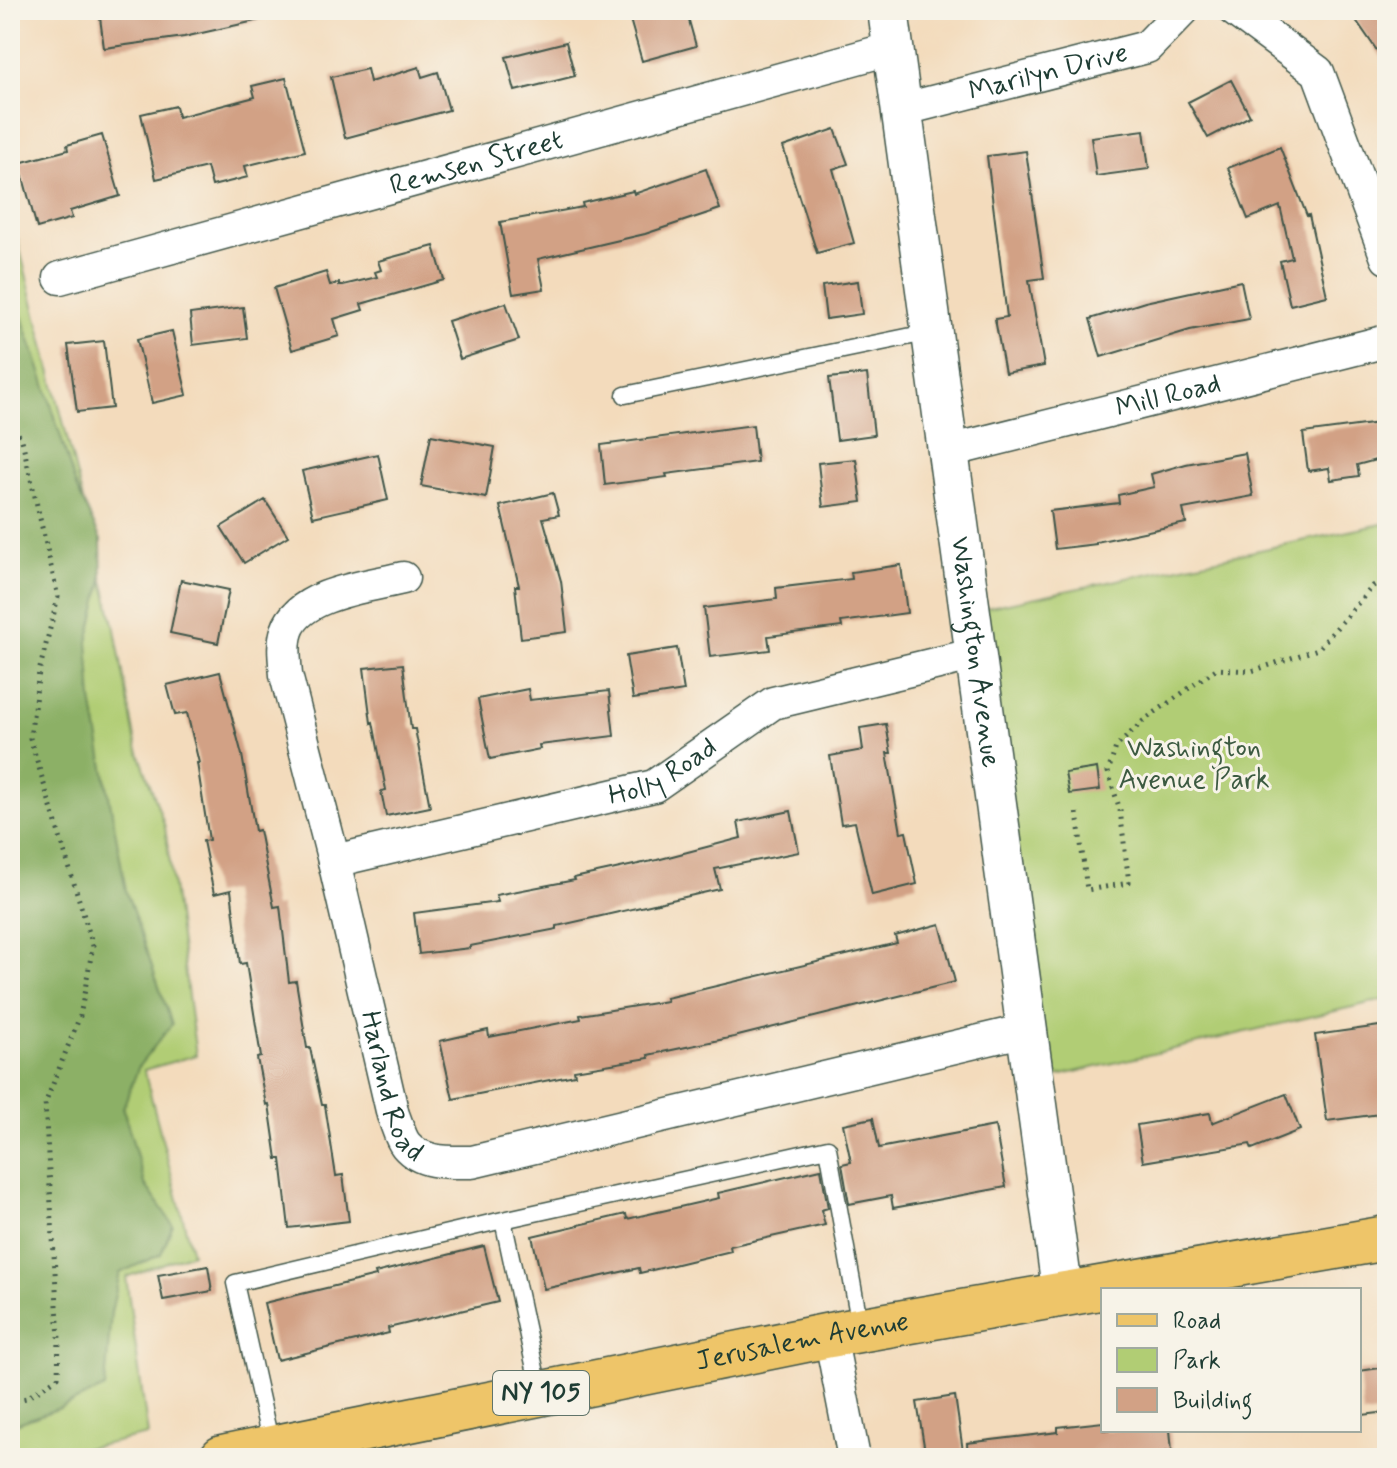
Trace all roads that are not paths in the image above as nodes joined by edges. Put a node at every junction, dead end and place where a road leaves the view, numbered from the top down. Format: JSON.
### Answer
{"nodes":[{"id":1,"x":1183,"y":10,"type":"edge"},
{"id":2,"x":1234,"y":10,"type":"edge"},
{"id":3,"x":890,"y":29,"type":"edge"},
{"id":4,"x":901,"y":110,"type":"junction"},
{"id":5,"x":1387,"y":258,"type":"edge"},
{"id":6,"x":60,"y":278,"type":"dead end"},
{"id":7,"x":932,"y":331,"type":"junction"},
{"id":8,"x":1387,"y":341,"type":"edge"},
{"id":9,"x":625,"y":395,"type":"dead end"},
{"id":10,"x":949,"y":451,"type":"junction"},
{"id":11,"x":403,"y":578,"type":"dead end"},
{"id":12,"x":976,"y":654,"type":"junction"},
{"id":13,"x":334,"y":861,"type":"junction"},
{"id":14,"x":1026,"y":1030,"type":"junction"},
{"id":15,"x":503,"y":1220,"type":"junction"},
{"id":16,"x":1387,"y":1238,"type":"edge"},
{"id":17,"x":1108,"y":1288,"type":"edge"},
{"id":18,"x":1101,"y":1289,"type":"edge"},
{"id":19,"x":1063,"y":1296,"type":"junction"},
{"id":20,"x":846,"y":1332,"type":"junction"},
{"id":21,"x":540,"y":1393,"type":"junction"},
{"id":22,"x":272,"y":1448,"type":"junction"},
{"id":23,"x":222,"y":1458,"type":"edge"},
{"id":24,"x":854,"y":1458,"type":"edge"}],
"edges":[{"from":1,"to":4,"type":"street","name":"Marilyn Drive"},
{"from":2,"to":5,"type":"street"},
{"from":3,"to":4,"type":"street","name":"Washington Avenue"},
{"from":3,"to":6,"type":"street","name":"Remsen Street"},
{"from":4,"to":7,"type":"street","name":"Washington Avenue"},
{"from":7,"to":9,"type":"lane"},
{"from":7,"to":10,"type":"street","name":"Washington Avenue"},
{"from":8,"to":10,"type":"street","name":"Mill Road"},
{"from":10,"to":12,"type":"street","name":"Washington Avenue"},
{"from":11,"to":13,"type":"street","name":"Harland Road"},
{"from":12,"to":13,"type":"street","name":"Holly Road"},
{"from":12,"to":14,"type":"street","name":"Washington Avenue"},
{"from":13,"to":14,"type":"street","name":"Harland Road"},
{"from":14,"to":19,"type":"street","name":"Washington Avenue"},
{"from":15,"to":20,"type":"lane"},
{"from":15,"to":21,"type":"lane"},
{"from":15,"to":22,"type":"lane"},
{"from":16,"to":17,"type":"main road","name":"Jerusalem Avenue","number":"NY 105"},
{"from":18,"to":19,"type":"main road","name":"Jerusalem Avenue","number":"NY 105"},
{"from":19,"to":20,"type":"main road","name":"Jerusalem Avenue","number":"NY 105"},
{"from":20,"to":21,"type":"main road","name":"Jerusalem Avenue","number":"NY 105"},
{"from":20,"to":24,"type":"street"},
{"from":21,"to":22,"type":"main road","name":"Jerusalem Avenue","number":"NY 105"},
{"from":22,"to":23,"type":"main road","name":"Jerusalem Avenue","number":"NY 105"}]}
